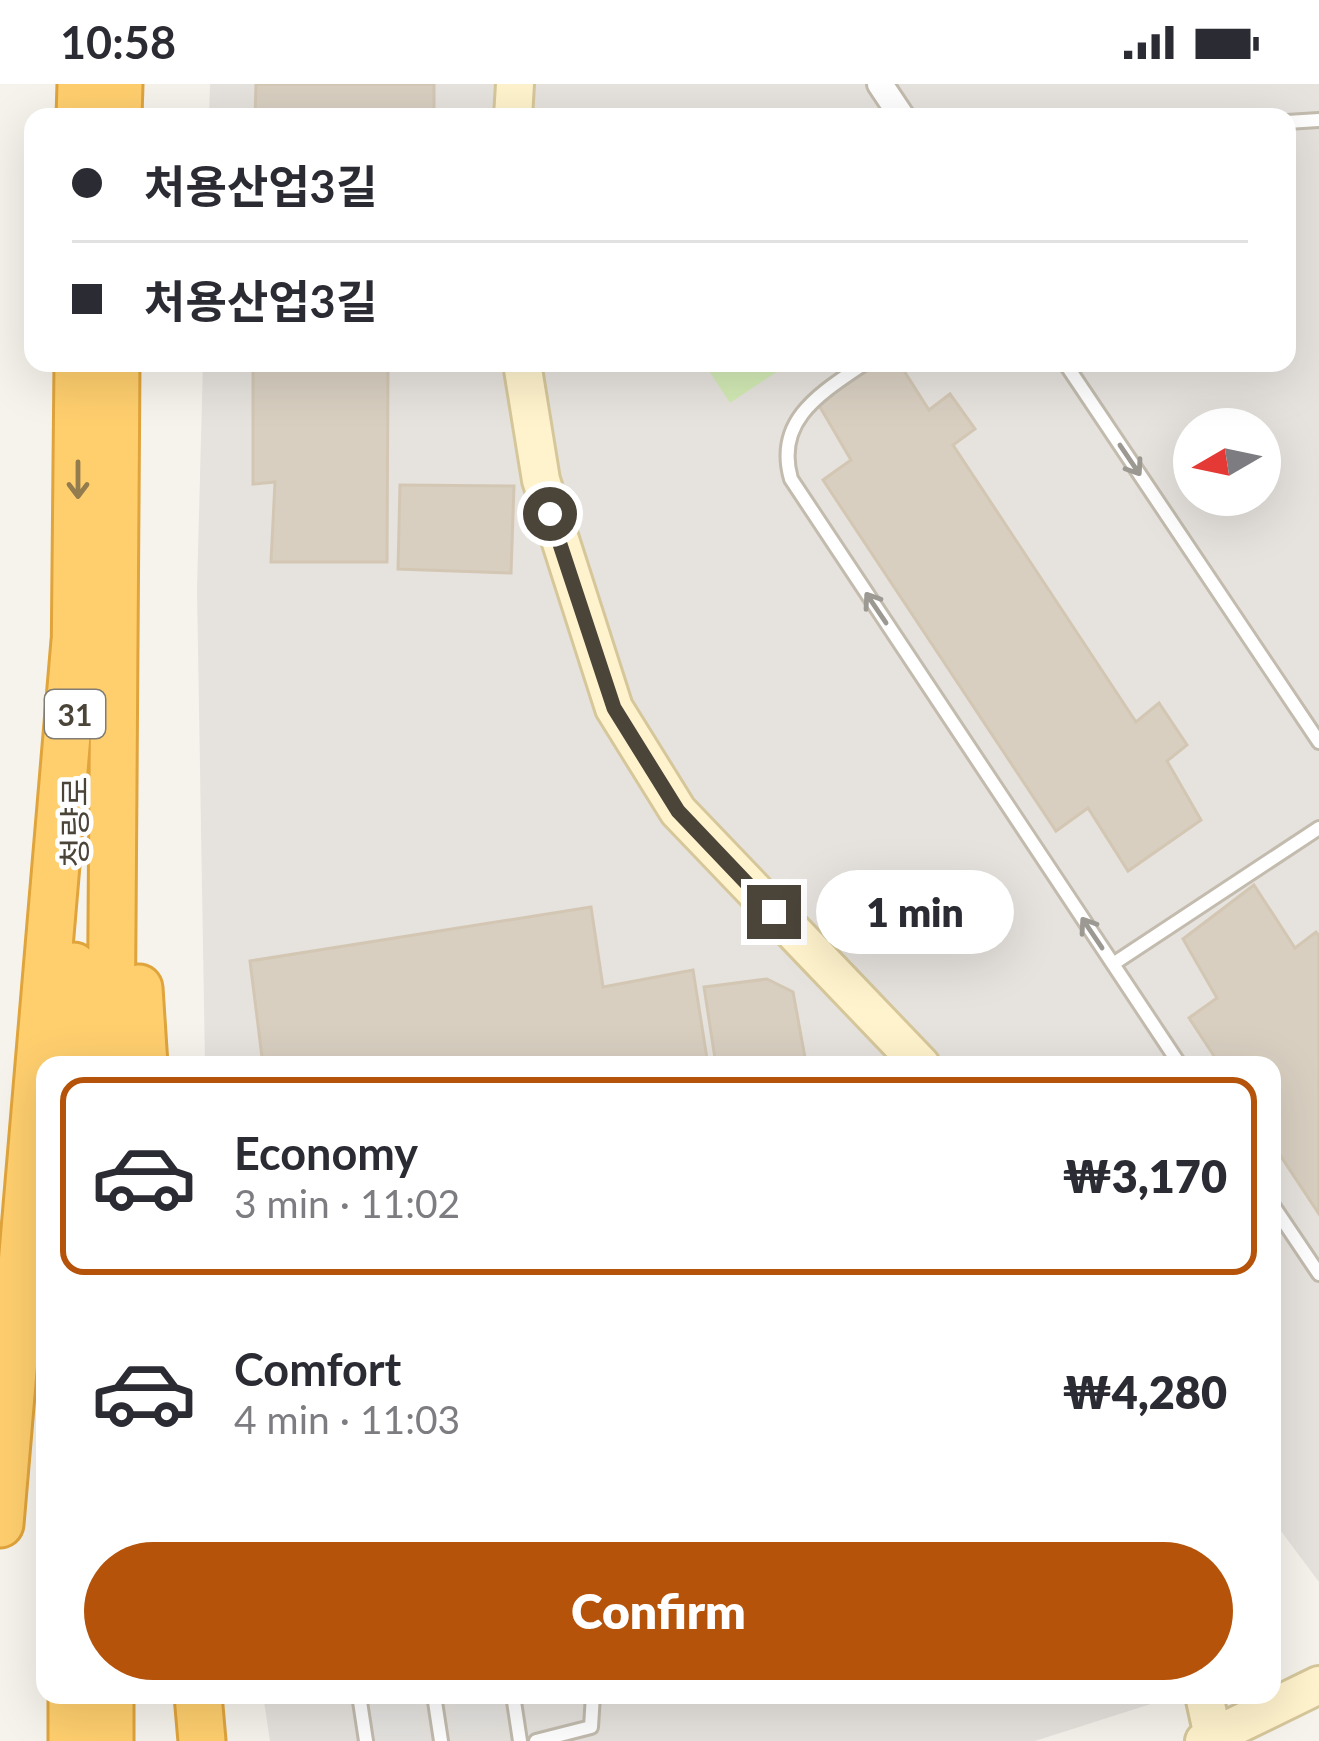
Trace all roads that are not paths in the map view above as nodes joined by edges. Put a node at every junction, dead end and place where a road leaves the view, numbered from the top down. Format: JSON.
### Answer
{"nodes":[{"id":1,"x":78,"y":372,"type":"edge"},
{"id":2,"x":523,"y":372,"type":"edge"},
{"id":3,"x":852,"y":372,"type":"edge"},
{"id":4,"x":1071,"y":372,"type":"edge"},
{"id":5,"x":116,"y":380,"type":"edge"},
{"id":6,"x":75,"y":641,"type":"junction"},
{"id":7,"x":1319,"y":742,"type":"edge"},
{"id":8,"x":1319,"y":828,"type":"edge"},
{"id":9,"x":1113,"y":964,"type":"junction"},
{"id":10,"x":40,"y":1056,"type":"edge"},
{"id":11,"x":74,"y":1056,"type":"edge"},
{"id":12,"x":111,"y":1056,"type":"edge"},
{"id":13,"x":144,"y":1056,"type":"edge"},
{"id":14,"x":912,"y":1056,"type":"edge"},
{"id":15,"x":1174,"y":1056,"type":"edge"},
{"id":16,"x":36,"y":1100,"type":"edge"},
{"id":17,"x":1281,"y":1217,"type":"edge"},
{"id":18,"x":1319,"y":1274,"type":"edge"},
{"id":19,"x":0,"y":1524,"type":"edge"},
{"id":20,"x":1319,"y":1685,"type":"edge"},
{"id":21,"x":72,"y":1704,"type":"edge"},
{"id":22,"x":110,"y":1704,"type":"edge"},
{"id":23,"x":199,"y":1704,"type":"edge"},
{"id":24,"x":360,"y":1704,"type":"edge"},
{"id":25,"x":435,"y":1704,"type":"edge"},
{"id":26,"x":514,"y":1704,"type":"edge"},
{"id":27,"x":592,"y":1704,"type":"edge"},
{"id":28,"x":1205,"y":1704,"type":"edge"},
{"id":29,"x":1281,"y":1704,"type":"edge"},
{"id":30,"x":1281,"y":1704,"type":"edge"},
{"id":31,"x":1210,"y":1739,"type":"edge"},
{"id":32,"x":71,"y":1741,"type":"edge"},
{"id":33,"x":110,"y":1741,"type":"edge"},
{"id":34,"x":202,"y":1741,"type":"edge"},
{"id":35,"x":366,"y":1741,"type":"edge"},
{"id":36,"x":441,"y":1741,"type":"edge"},
{"id":37,"x":520,"y":1741,"type":"edge"},
{"id":38,"x":536,"y":1741,"type":"edge"}],
"edges":[{"from":1,"to":6,"type":"highway","name":"청량로","number":"31","one_way":true},
{"from":2,"to":14,"type":"street"},
{"from":9,"to":3,"type":"lane","one_way":true},
{"from":4,"to":7,"type":"lane","one_way":true},
{"from":5,"to":12,"type":"highway","name":"청량로","number":"31"},
{"from":5,"to":13,"type":"highway"},
{"from":6,"to":10,"type":"highway"},
{"from":6,"to":11,"type":"highway","name":"청량로","number":"31"},
{"from":8,"to":9,"type":"lane"},
{"from":9,"to":15,"type":"lane"},
{"from":16,"to":19,"type":"highway"},
{"from":17,"to":18,"type":"lane"},
{"from":20,"to":30,"type":"street"},
{"from":21,"to":32,"type":"highway"},
{"from":22,"to":33,"type":"highway"},
{"from":23,"to":34,"type":"highway"},
{"from":24,"to":35,"type":"lane"},
{"from":25,"to":36,"type":"lane"},
{"from":26,"to":37,"type":"lane"},
{"from":27,"to":38,"type":"lane"},
{"from":28,"to":31,"type":"street"},
{"from":29,"to":31,"type":"street"}]}
